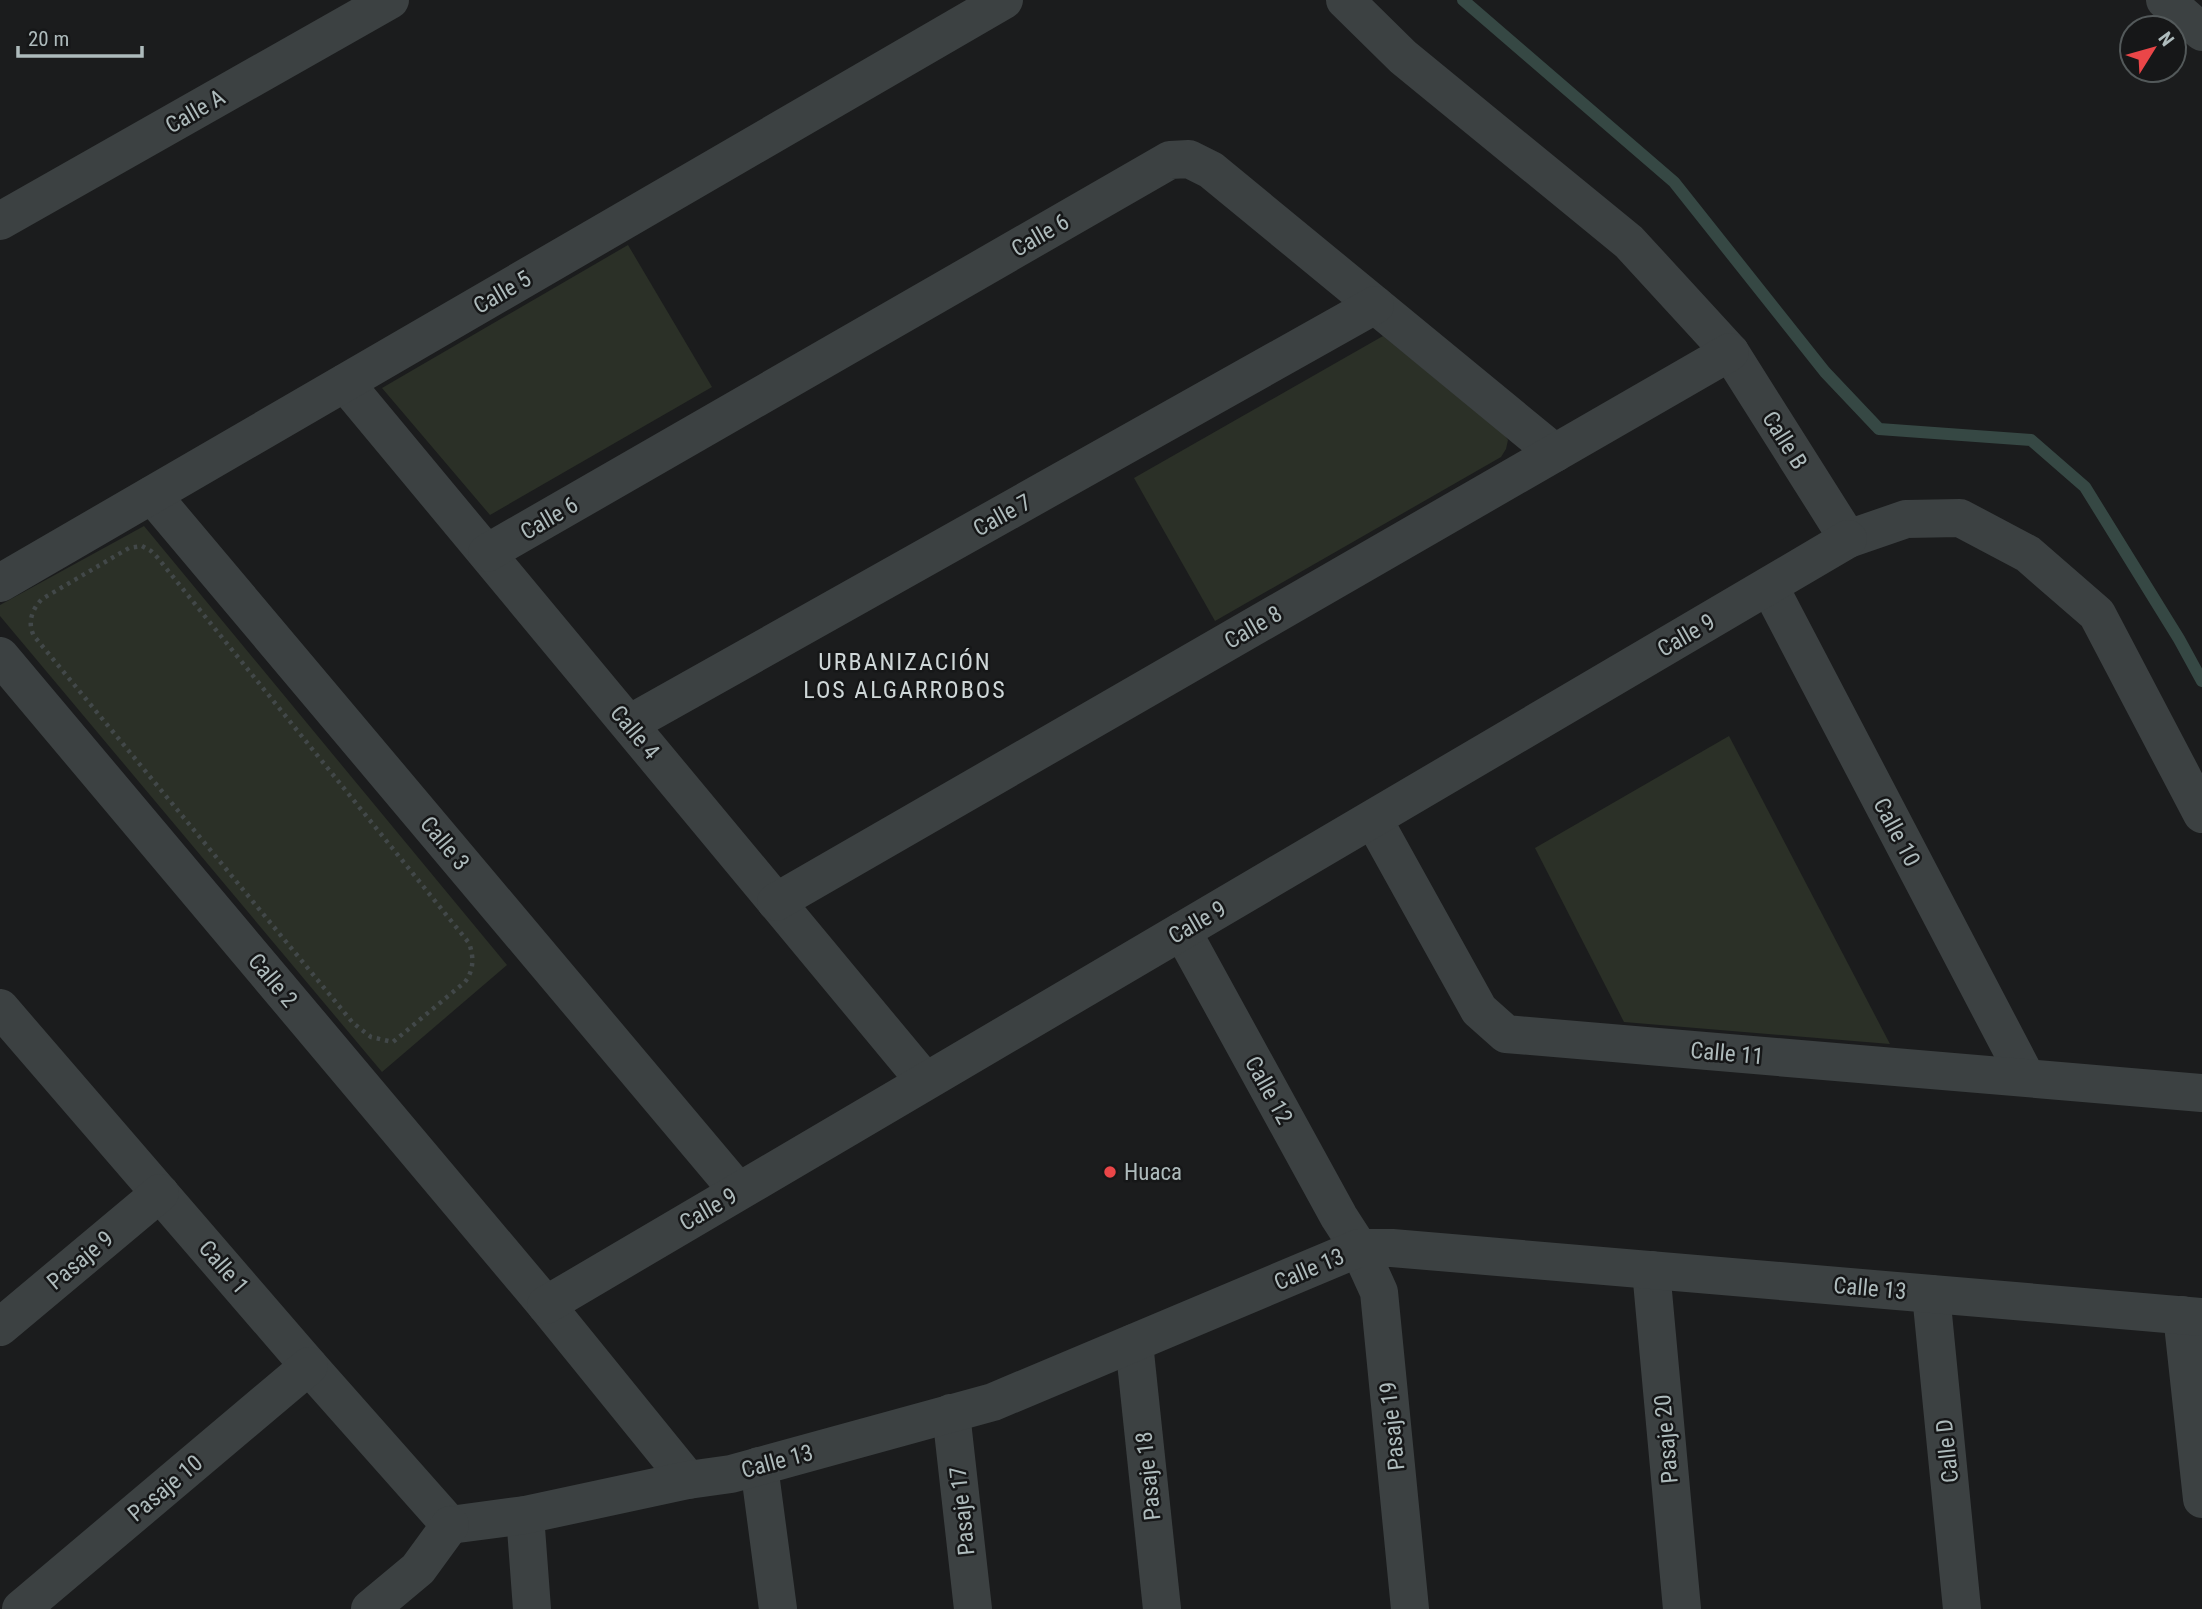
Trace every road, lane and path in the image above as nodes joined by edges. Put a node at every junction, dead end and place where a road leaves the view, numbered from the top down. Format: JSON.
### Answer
{"nodes":[{"id":1,"x":390,"y":0,"type":"edge"},
{"id":2,"x":1004,"y":0,"type":"edge"},
{"id":3,"x":1345,"y":0,"type":"edge"},
{"id":4,"x":2165,"y":0,"type":"edge"},
{"id":5,"x":2202,"y":32,"type":"edge"},
{"id":6,"x":0,"y":221,"type":"edge"},
{"id":7,"x":1375,"y":305,"type":"junction"},
{"id":8,"x":1730,"y":352,"type":"junction"},
{"id":9,"x":345,"y":383,"type":"junction"},
{"id":10,"x":1555,"y":453,"type":"junction"},
{"id":11,"x":152,"y":495,"type":"junction"},
{"id":12,"x":1848,"y":539,"type":"junction"},
{"id":13,"x":487,"y":553,"type":"junction"},
{"id":14,"x":157,"y":557,"type":"joint"},
{"id":15,"x":0,"y":583,"type":"edge"},
{"id":16,"x":1769,"y":586,"type":"junction"},
{"id":17,"x":0,"y":656,"type":"edge"},
{"id":18,"x":629,"y":724,"type":"junction"},
{"id":19,"x":2202,"y":814,"type":"edge"},
{"id":20,"x":1373,"y":819,"type":"junction"},
{"id":21,"x":776,"y":902,"type":"junction"},
{"id":22,"x":1182,"y":931,"type":"junction"},
{"id":23,"x":3,"y":1016,"type":"edge"},
{"id":24,"x":2026,"y":1077,"type":"junction"},
{"id":25,"x":925,"y":1082,"type":"junction"},
{"id":26,"x":2202,"y":1093,"type":"edge"},
{"id":27,"x":738,"y":1191,"type":"junction"},
{"id":28,"x":160,"y":1193,"type":"junction"},
{"id":29,"x":1359,"y":1248,"type":"junction"},
{"id":30,"x":1651,"y":1270,"type":"junction"},
{"id":31,"x":1931,"y":1294,"type":"junction"},
{"id":32,"x":546,"y":1305,"type":"junction"},
{"id":33,"x":2192,"y":1316,"type":"edge"},
{"id":34,"x":0,"y":1327,"type":"edge"},
{"id":35,"x":1134,"y":1343,"type":"junction"},
{"id":36,"x":309,"y":1366,"type":"junction"},
{"id":37,"x":951,"y":1412,"type":"junction"},
{"id":38,"x":759,"y":1466,"type":"junction"},
{"id":39,"x":688,"y":1480,"type":"junction"},
{"id":40,"x":2202,"y":1499,"type":"edge"},
{"id":41,"x":525,"y":1515,"type":"junction"},
{"id":42,"x":450,"y":1525,"type":"junction"},
{"id":43,"x":21,"y":1609,"type":"edge"},
{"id":44,"x":370,"y":1609,"type":"edge"},
{"id":45,"x":532,"y":1609,"type":"edge"},
{"id":46,"x":778,"y":1609,"type":"edge"},
{"id":47,"x":973,"y":1609,"type":"edge"},
{"id":48,"x":1162,"y":1609,"type":"edge"},
{"id":49,"x":1410,"y":1609,"type":"edge"},
{"id":50,"x":1682,"y":1609,"type":"edge"},
{"id":51,"x":1962,"y":1609,"type":"edge"}],
"edges":[{"from":1,"to":6,"type":"street","name":"Calle A"},
{"from":2,"to":9,"type":"street","name":"Calle 5"},
{"from":3,"to":8,"type":"street","name":"Calle B"},
{"from":4,"to":5,"type":"street"},
{"from":7,"to":10,"type":"street","name":"Calle 6"},
{"from":7,"to":13,"type":"street","name":"Calle 6"},
{"from":7,"to":18,"type":"street","name":"Calle 7"},
{"from":8,"to":10,"type":"street","name":"Calle 8"},
{"from":8,"to":12,"type":"street","name":"Calle B"},
{"from":9,"to":11,"type":"street","name":"Calle 5"},
{"from":9,"to":13,"type":"street","name":"Calle 4"},
{"from":10,"to":21,"type":"street","name":"Calle 8"},
{"from":11,"to":15,"type":"street","name":"Calle 5"},
{"from":11,"to":27,"type":"street","name":"Calle 3"},
{"from":12,"to":16,"type":"street","name":"Calle 9"},
{"from":12,"to":19,"type":"street"},
{"from":13,"to":18,"type":"street","name":"Calle 4"},
{"from":14,"to":14,"type":"path"},
{"from":16,"to":20,"type":"street","name":"Calle 9"},
{"from":16,"to":24,"type":"street","name":"Calle 10"},
{"from":17,"to":32,"type":"street","name":"Calle 2"},
{"from":18,"to":21,"type":"street","name":"Calle 4"},
{"from":20,"to":22,"type":"street","name":"Calle 9"},
{"from":20,"to":24,"type":"street","name":"Calle 11"},
{"from":21,"to":25,"type":"street","name":"Calle 4"},
{"from":22,"to":25,"type":"street","name":"Calle 9"},
{"from":22,"to":29,"type":"street","name":"Calle 12"},
{"from":23,"to":28,"type":"street","name":"Calle 1"},
{"from":24,"to":26,"type":"street","name":"Calle 11"},
{"from":25,"to":27,"type":"street","name":"Calle 9"},
{"from":27,"to":32,"type":"street","name":"Calle 9"},
{"from":28,"to":34,"type":"street","name":"Pasaje 9"},
{"from":28,"to":36,"type":"street","name":"Calle 1"},
{"from":29,"to":30,"type":"street","name":"Calle 13"},
{"from":29,"to":35,"type":"street","name":"Calle 13"},
{"from":29,"to":49,"type":"street","name":"Pasaje 19"},
{"from":30,"to":31,"type":"street","name":"Calle 13"},
{"from":30,"to":50,"type":"street","name":"Pasaje 20"},
{"from":31,"to":33,"type":"street","name":"Calle 13"},
{"from":31,"to":51,"type":"street","name":"Calle D"},
{"from":32,"to":39,"type":"street","name":"Calle 2"},
{"from":33,"to":40,"type":"street"},
{"from":35,"to":37,"type":"street","name":"Calle 13"},
{"from":35,"to":48,"type":"street","name":"Pasaje 18"},
{"from":36,"to":42,"type":"street","name":"Calle 1"},
{"from":36,"to":43,"type":"street","name":"Pasaje 10"},
{"from":37,"to":38,"type":"street","name":"Calle 13"},
{"from":37,"to":47,"type":"street","name":"Pasaje 17"},
{"from":38,"to":39,"type":"street","name":"Calle 13"},
{"from":38,"to":46,"type":"street"},
{"from":39,"to":41,"type":"street","name":"Calle 13"},
{"from":41,"to":42,"type":"street","name":"Calle 13"},
{"from":41,"to":45,"type":"street"},
{"from":42,"to":44,"type":"street"}]}
